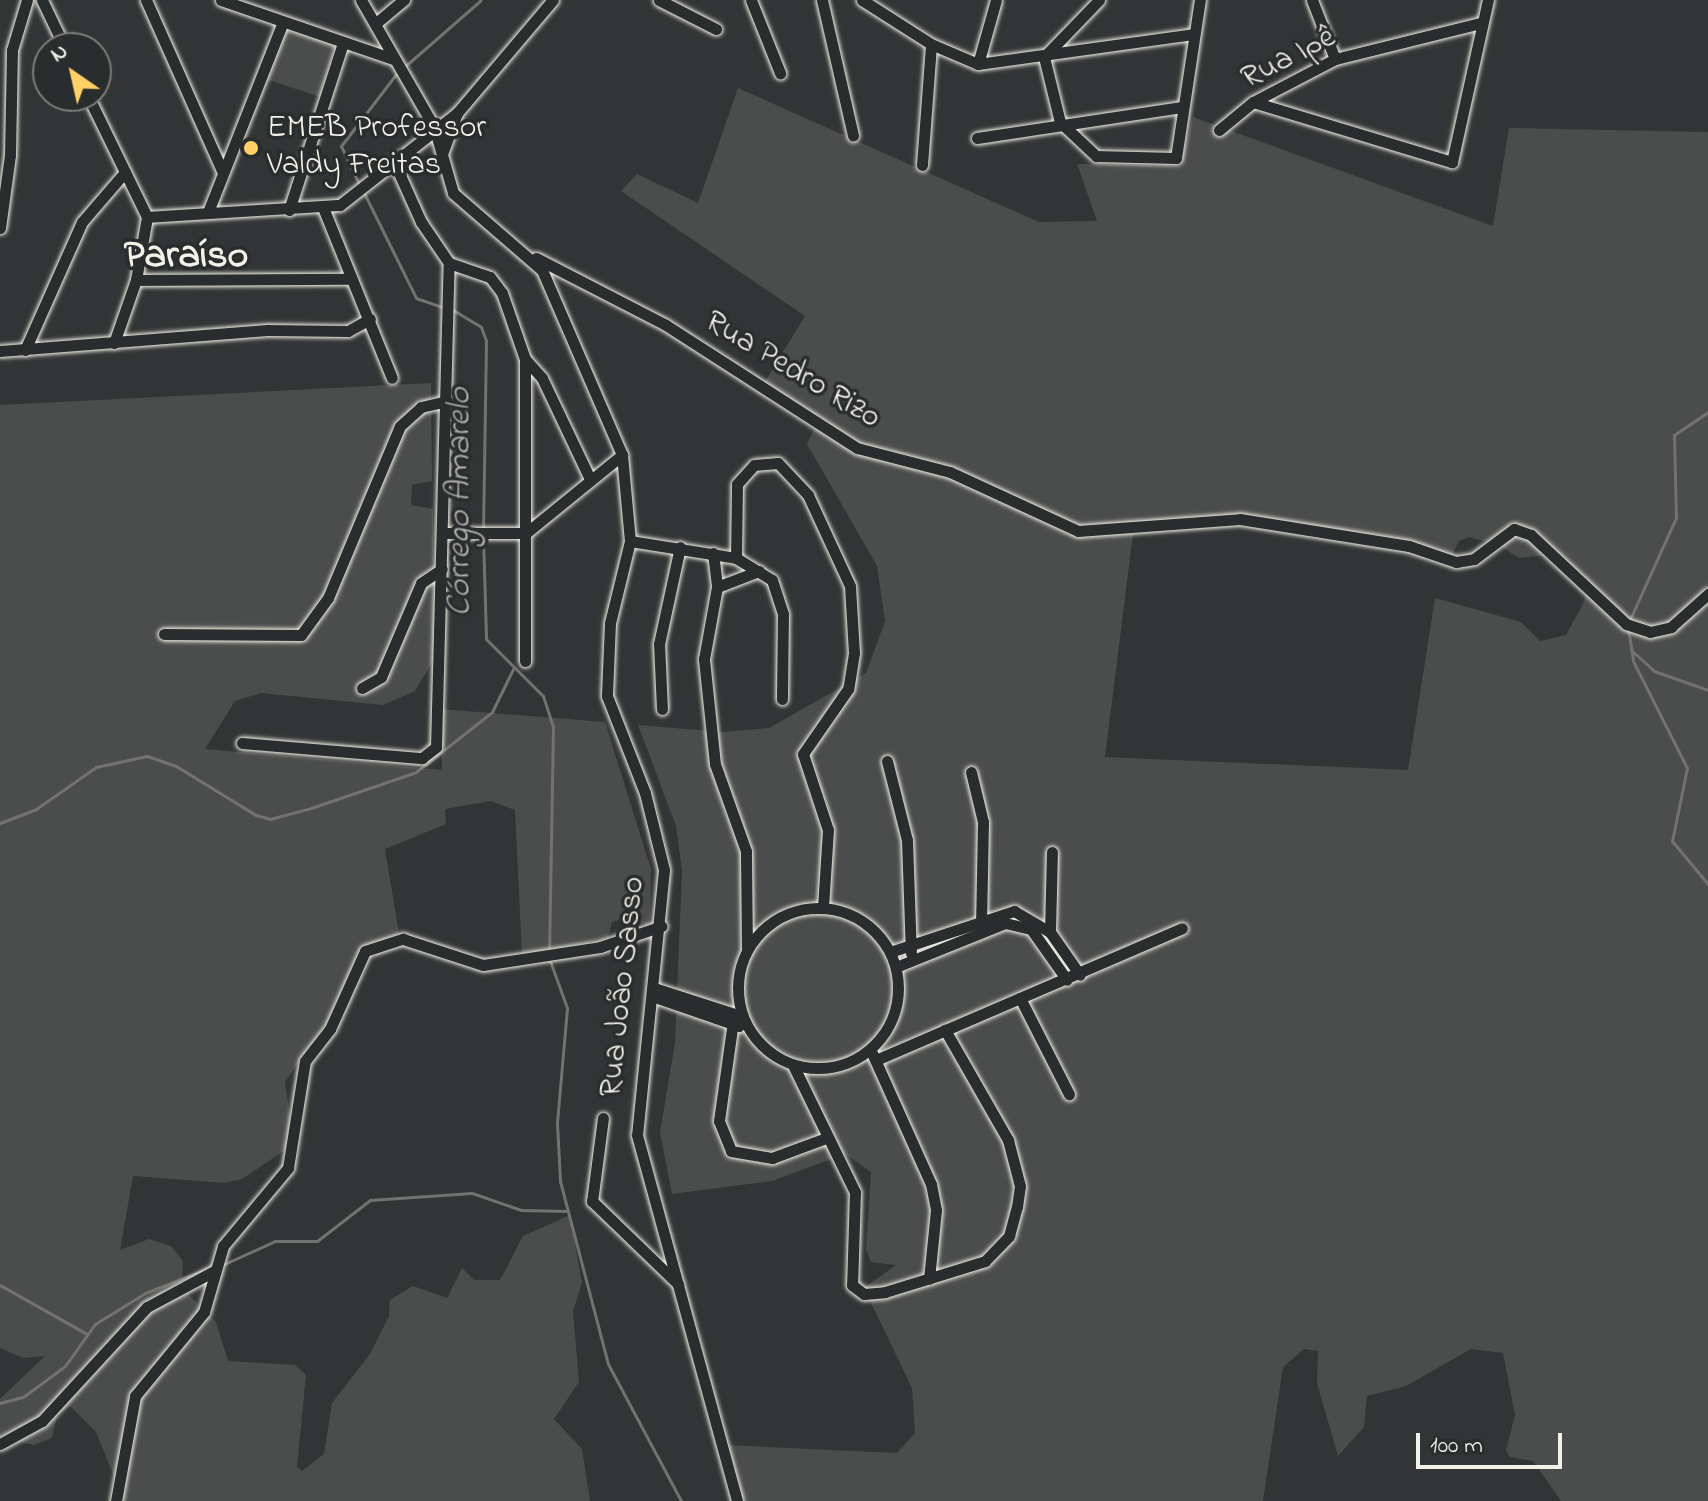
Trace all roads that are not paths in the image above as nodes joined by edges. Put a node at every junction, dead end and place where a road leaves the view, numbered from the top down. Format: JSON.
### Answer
{"nodes":[{"id":1,"x":27,"y":0,"type":"edge"},
{"id":2,"x":42,"y":0,"type":"edge"},
{"id":3,"x":146,"y":0,"type":"edge"},
{"id":4,"x":221,"y":0,"type":"edge"},
{"id":5,"x":361,"y":0,"type":"edge"},
{"id":6,"x":404,"y":0,"type":"edge"},
{"id":7,"x":553,"y":0,"type":"edge"},
{"id":8,"x":659,"y":0,"type":"edge"},
{"id":9,"x":751,"y":0,"type":"edge"},
{"id":10,"x":822,"y":0,"type":"edge"},
{"id":11,"x":862,"y":0,"type":"edge"},
{"id":12,"x":996,"y":0,"type":"edge"},
{"id":13,"x":1099,"y":0,"type":"edge"},
{"id":14,"x":1200,"y":0,"type":"edge"},
{"id":15,"x":1312,"y":0,"type":"edge"},
{"id":16,"x":1488,"y":0,"type":"edge"},
{"id":17,"x":283,"y":22,"type":"junction"},
{"id":18,"x":1481,"y":23,"type":"junction"},
{"id":19,"x":375,"y":24,"type":"junction"},
{"id":20,"x":716,"y":29,"type":"dead end"},
{"id":21,"x":57,"y":32,"type":"edge"},
{"id":22,"x":1193,"y":34,"type":"junction"},
{"id":23,"x":343,"y":43,"type":"junction"},
{"id":24,"x":931,"y":44,"type":"junction"},
{"id":25,"x":1044,"y":57,"type":"junction"},
{"id":26,"x":1335,"y":59,"type":"junction"},
{"id":27,"x":978,"y":64,"type":"junction"},
{"id":28,"x":398,"y":67,"type":"junction"},
{"id":29,"x":780,"y":73,"type":"dead end"},
{"id":30,"x":1253,"y":102,"type":"junction"},
{"id":31,"x":1182,"y":107,"type":"junction"},
{"id":32,"x":96,"y":112,"type":"edge"},
{"id":33,"x":457,"y":113,"type":"junction"},
{"id":34,"x":1060,"y":122,"type":"junction"},
{"id":35,"x":434,"y":127,"type":"junction"},
{"id":36,"x":1219,"y":130,"type":"dead end"},
{"id":37,"x":853,"y":135,"type":"dead end"},
{"id":38,"x":977,"y":138,"type":"dead end"},
{"id":39,"x":0,"y":141,"type":"edge"},
{"id":40,"x":10,"y":155,"type":"junction"},
{"id":41,"x":442,"y":155,"type":"junction"},
{"id":42,"x":394,"y":162,"type":"junction"},
{"id":43,"x":922,"y":165,"type":"dead end"},
{"id":44,"x":222,"y":171,"type":"junction"},
{"id":45,"x":125,"y":172,"type":"junction"},
{"id":46,"x":289,"y":210,"type":"junction"},
{"id":47,"x":324,"y":210,"type":"junction"},
{"id":48,"x":208,"y":212,"type":"junction"},
{"id":49,"x":147,"y":217,"type":"junction"},
{"id":50,"x":0,"y":228,"type":"edge"},
{"id":51,"x":532,"y":256,"type":"junction"},
{"id":52,"x":449,"y":263,"type":"junction"},
{"id":53,"x":348,"y":279,"type":"junction"},
{"id":54,"x":136,"y":280,"type":"junction"},
{"id":55,"x":370,"y":319,"type":"junction"},
{"id":56,"x":114,"y":343,"type":"junction"},
{"id":57,"x":25,"y":350,"type":"junction"},
{"id":58,"x":0,"y":351,"type":"edge"},
{"id":59,"x":525,"y":359,"type":"junction"},
{"id":60,"x":392,"y":378,"type":"dead end"},
{"id":61,"x":447,"y":401,"type":"junction"},
{"id":62,"x":622,"y":455,"type":"junction"},
{"id":63,"x":590,"y":479,"type":"junction"},
{"id":64,"x":443,"y":533,"type":"junction"},
{"id":65,"x":526,"y":533,"type":"junction"},
{"id":66,"x":630,"y":541,"type":"junction"},
{"id":67,"x":680,"y":547,"type":"junction"},
{"id":68,"x":713,"y":553,"type":"junction"},
{"id":69,"x":736,"y":558,"type":"junction"},
{"id":70,"x":442,"y":569,"type":"junction"},
{"id":71,"x":759,"y":571,"type":"junction"},
{"id":72,"x":717,"y":587,"type":"junction"},
{"id":73,"x":1708,"y":594,"type":"edge"},
{"id":74,"x":164,"y":634,"type":"dead end"},
{"id":75,"x":525,"y":661,"type":"dead end"},
{"id":76,"x":362,"y":688,"type":"dead end"},
{"id":77,"x":782,"y":699,"type":"dead end"},
{"id":78,"x":662,"y":709,"type":"dead end"},
{"id":79,"x":242,"y":743,"type":"dead end"},
{"id":80,"x":887,"y":761,"type":"dead end"},
{"id":81,"x":971,"y":772,"type":"dead end"},
{"id":82,"x":1052,"y":852,"type":"dead end"},
{"id":83,"x":823,"y":908,"type":"junction"},
{"id":84,"x":662,"y":926,"type":"junction"},
{"id":85,"x":982,"y":926,"type":"junction"},
{"id":86,"x":1182,"y":928,"type":"dead end"},
{"id":87,"x":1050,"y":932,"type":"junction"},
{"id":88,"x":909,"y":947,"type":"junction"},
{"id":89,"x":747,"y":950,"type":"junction"},
{"id":90,"x":890,"y":952,"type":"junction"},
{"id":91,"x":913,"y":961,"type":"junction"},
{"id":92,"x":896,"y":967,"type":"junction"},
{"id":93,"x":1080,"y":975,"type":"junction"},
{"id":94,"x":1067,"y":980,"type":"junction"},
{"id":95,"x":653,"y":992,"type":"junction"},
{"id":96,"x":1020,"y":998,"type":"junction"},
{"id":97,"x":737,"y":1018,"type":"junction"},
{"id":98,"x":945,"y":1030,"type":"junction"},
{"id":99,"x":873,"y":1054,"type":"junction"},
{"id":100,"x":793,"y":1065,"type":"junction"},
{"id":101,"x":1069,"y":1094,"type":"dead end"},
{"id":102,"x":603,"y":1118,"type":"dead end"},
{"id":103,"x":826,"y":1138,"type":"junction"},
{"id":104,"x":216,"y":1270,"type":"junction"},
{"id":105,"x":929,"y":1279,"type":"junction"},
{"id":106,"x":679,"y":1285,"type":"junction"},
{"id":107,"x":0,"y":1444,"type":"edge"},
{"id":108,"x":116,"y":1501,"type":"edge"},
{"id":109,"x":737,"y":1501,"type":"edge"}],
"edges":[{"from":1,"to":40,"type":"street"},
{"from":2,"to":21,"type":"street"},
{"from":3,"to":44,"type":"street"},
{"from":4,"to":17,"type":"street"},
{"from":5,"to":19,"type":"street","name":"Rua João Sasso"},
{"from":6,"to":19,"type":"street"},
{"from":7,"to":33,"type":"street"},
{"from":8,"to":20,"type":"street"},
{"from":9,"to":29,"type":"street"},
{"from":10,"to":37,"type":"street"},
{"from":11,"to":24,"type":"street"},
{"from":12,"to":27,"type":"street"},
{"from":13,"to":25,"type":"street"},
{"from":14,"to":22,"type":"street"},
{"from":15,"to":26,"type":"street"},
{"from":16,"to":18,"type":"street"},
{"from":17,"to":23,"type":"street"},
{"from":17,"to":44,"type":"street"},
{"from":18,"to":26,"type":"street","name":"Rua Ipê"},
{"from":18,"to":30,"type":"street"},
{"from":19,"to":28,"type":"street","name":"Rua João Sasso"},
{"from":22,"to":25,"type":"street"},
{"from":22,"to":31,"type":"street"},
{"from":23,"to":28,"type":"street"},
{"from":23,"to":46,"type":"street"},
{"from":24,"to":27,"type":"street"},
{"from":24,"to":43,"type":"street"},
{"from":25,"to":27,"type":"street"},
{"from":25,"to":34,"type":"street"},
{"from":26,"to":30,"type":"street","name":"Rua Ipê"},
{"from":28,"to":35,"type":"street","name":"Rua João Sasso"},
{"from":30,"to":36,"type":"street","name":"Rua Ipê"},
{"from":31,"to":34,"type":"street"},
{"from":31,"to":34,"type":"street"},
{"from":32,"to":45,"type":"street"},
{"from":33,"to":35,"type":"street"},
{"from":33,"to":41,"type":"street"},
{"from":34,"to":38,"type":"street"},
{"from":35,"to":41,"type":"street","name":"Rua João Sasso"},
{"from":35,"to":42,"type":"street"},
{"from":39,"to":40,"type":"street"},
{"from":40,"to":50,"type":"street"},
{"from":41,"to":51,"type":"street","name":"Rua João Sasso"},
{"from":42,"to":47,"type":"street"},
{"from":42,"to":52,"type":"street"},
{"from":44,"to":48,"type":"street"},
{"from":45,"to":49,"type":"street"},
{"from":45,"to":57,"type":"street"},
{"from":46,"to":47,"type":"street"},
{"from":46,"to":48,"type":"street"},
{"from":47,"to":53,"type":"street"},
{"from":48,"to":49,"type":"street"},
{"from":49,"to":54,"type":"street"},
{"from":51,"to":62,"type":"street","name":"Rua João Sasso"},
{"from":51,"to":73,"type":"street","name":"Rua Pedro Rizo"},
{"from":52,"to":59,"type":"street"},
{"from":52,"to":61,"type":"street"},
{"from":53,"to":54,"type":"street"},
{"from":53,"to":55,"type":"street"},
{"from":54,"to":56,"type":"street"},
{"from":55,"to":56,"type":"street"},
{"from":55,"to":60,"type":"street"},
{"from":56,"to":57,"type":"street"},
{"from":57,"to":58,"type":"street"},
{"from":59,"to":63,"type":"street"},
{"from":59,"to":65,"type":"street"},
{"from":61,"to":64,"type":"street"},
{"from":61,"to":74,"type":"street"},
{"from":62,"to":63,"type":"street"},
{"from":62,"to":66,"type":"street","name":"Rua João Sasso"},
{"from":63,"to":65,"type":"street"},
{"from":64,"to":65,"type":"street"},
{"from":64,"to":70,"type":"street"},
{"from":65,"to":75,"type":"street"},
{"from":66,"to":67,"type":"street"},
{"from":66,"to":84,"type":"street","name":"Rua João Sasso"},
{"from":67,"to":68,"type":"street"},
{"from":67,"to":78,"type":"street"},
{"from":68,"to":69,"type":"street"},
{"from":68,"to":72,"type":"street"},
{"from":69,"to":71,"type":"street"},
{"from":69,"to":83,"type":"street"},
{"from":70,"to":76,"type":"street"},
{"from":70,"to":79,"type":"street"},
{"from":71,"to":72,"type":"street"},
{"from":71,"to":77,"type":"street"},
{"from":72,"to":89,"type":"street"},
{"from":80,"to":88,"type":"street"},
{"from":81,"to":85,"type":"street"},
{"from":82,"to":87,"type":"street"},
{"from":83,"to":89,"type":"street"},
{"from":83,"to":90,"type":"street"},
{"from":84,"to":95,"type":"street","name":"Rua João Sasso"},
{"from":84,"to":104,"type":"street"},
{"from":85,"to":87,"type":"street"},
{"from":85,"to":88,"type":"street"},
{"from":85,"to":91,"type":"street"},
{"from":85,"to":94,"type":"street"},
{"from":86,"to":93,"type":"street"},
{"from":87,"to":93,"type":"street"},
{"from":88,"to":90,"type":"street"},
{"from":88,"to":91,"type":"street"},
{"from":89,"to":97,"type":"street"},
{"from":90,"to":92,"type":"street"},
{"from":91,"to":92,"type":"street"},
{"from":92,"to":99,"type":"street"},
{"from":93,"to":94,"type":"street"},
{"from":94,"to":96,"type":"street"},
{"from":95,"to":97,"type":"street"},
{"from":95,"to":106,"type":"street","name":"Rua João Sasso"},
{"from":96,"to":98,"type":"street"},
{"from":96,"to":101,"type":"street"},
{"from":97,"to":100,"type":"street"},
{"from":97,"to":103,"type":"street"},
{"from":98,"to":99,"type":"street"},
{"from":98,"to":105,"type":"street"},
{"from":99,"to":100,"type":"street"},
{"from":99,"to":105,"type":"street"},
{"from":100,"to":103,"type":"street"},
{"from":102,"to":106,"type":"street"},
{"from":103,"to":105,"type":"street"},
{"from":104,"to":107,"type":"street"},
{"from":104,"to":108,"type":"street"},
{"from":106,"to":109,"type":"street","name":"Rua João Sasso"}]}
